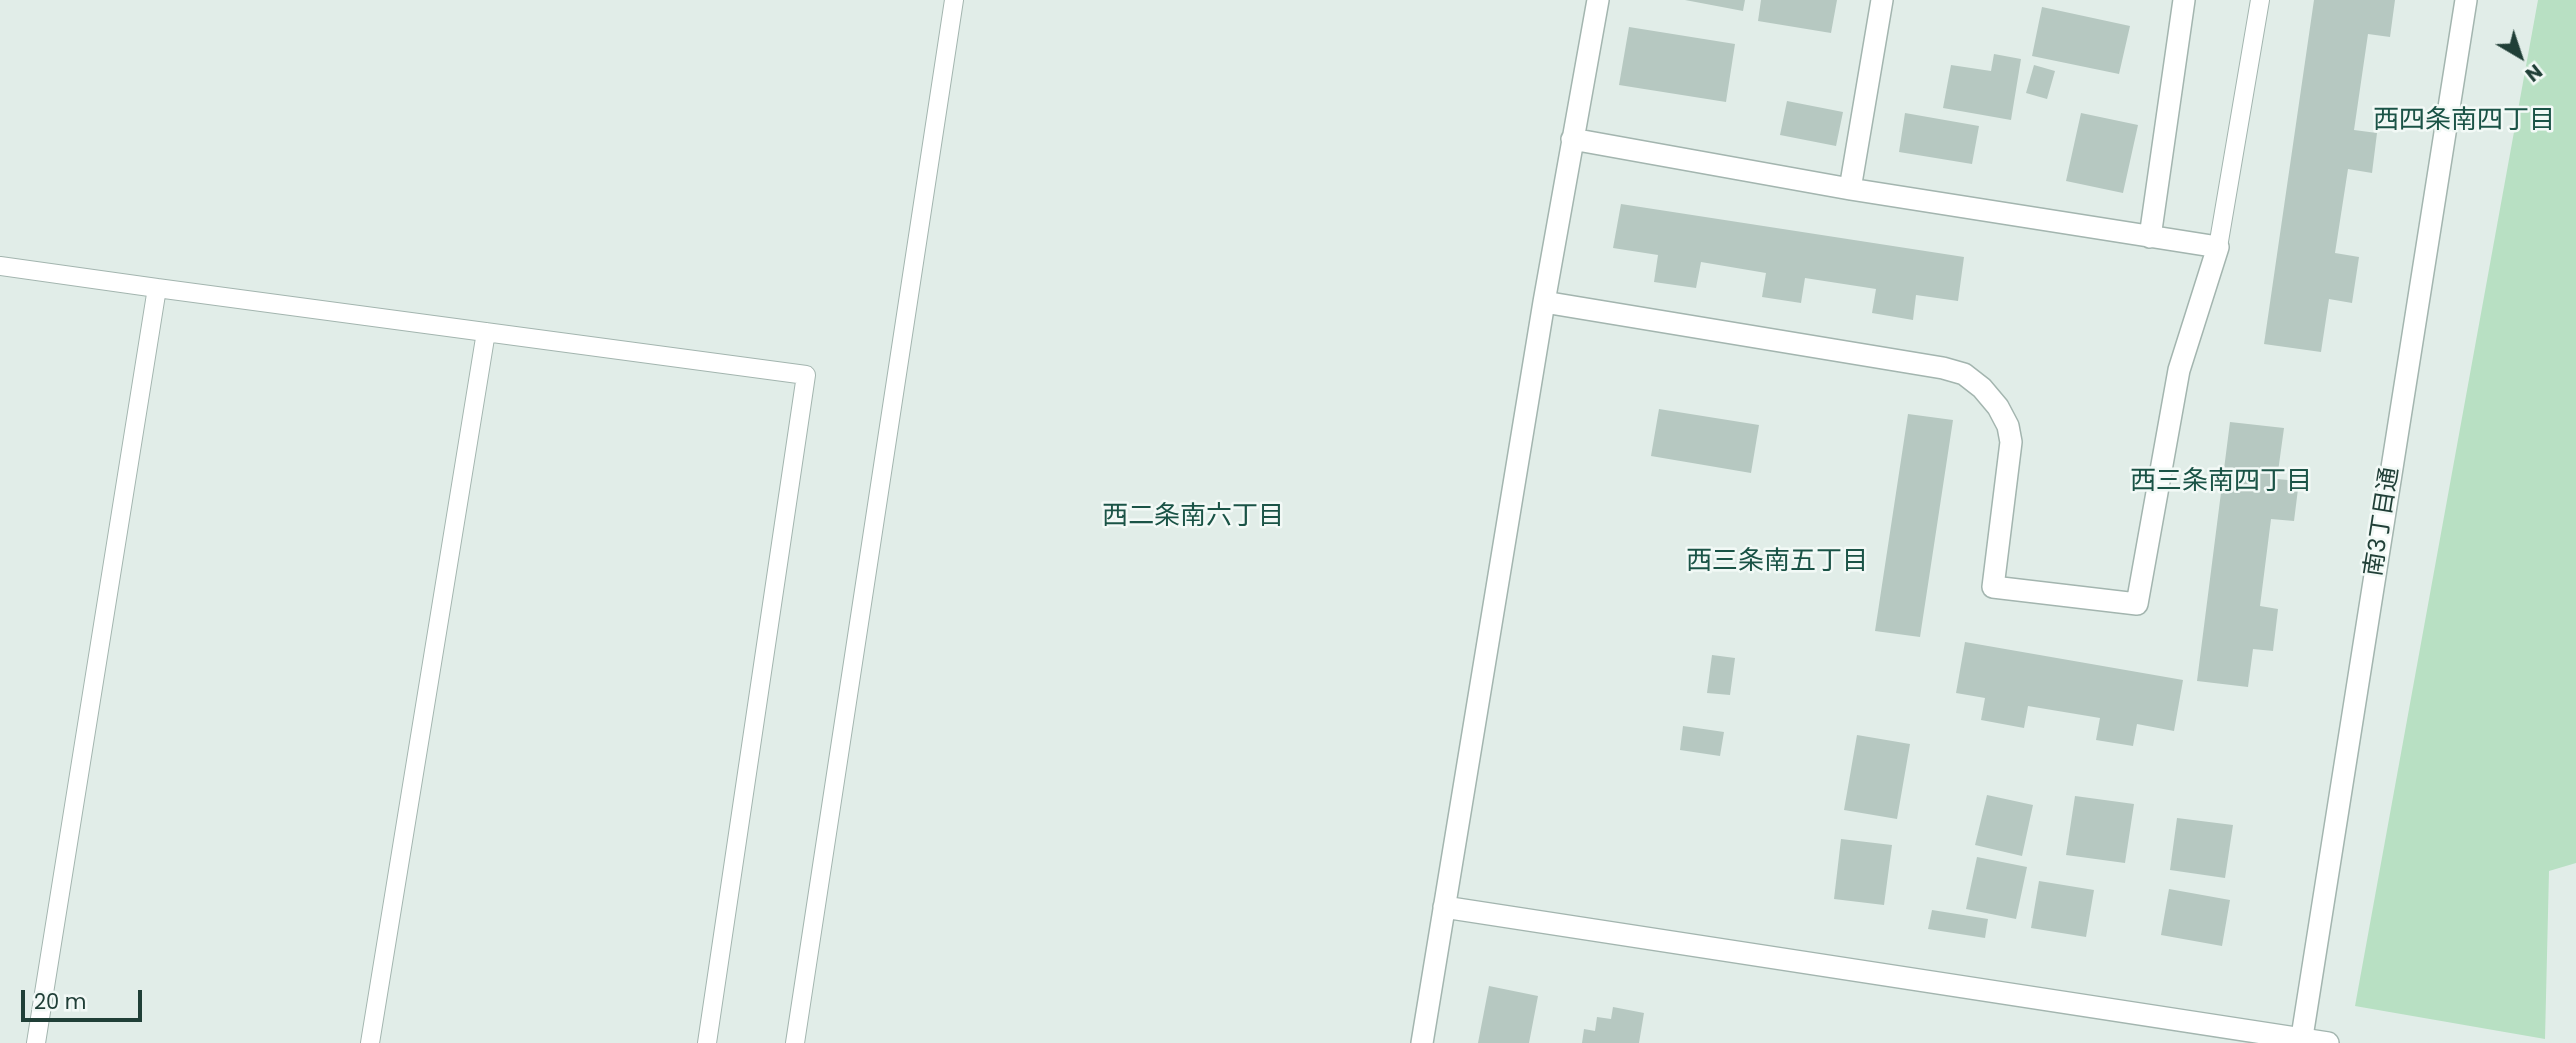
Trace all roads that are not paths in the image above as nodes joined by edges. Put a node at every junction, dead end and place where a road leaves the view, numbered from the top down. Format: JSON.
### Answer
{"nodes":[{"id":1,"x":954,"y":0,"type":"edge"},
{"id":2,"x":1598,"y":0,"type":"edge"},
{"id":3,"x":1882,"y":0,"type":"edge"},
{"id":4,"x":2183,"y":0,"type":"edge"},
{"id":5,"x":2260,"y":0,"type":"edge"},
{"id":6,"x":2466,"y":0,"type":"edge"},
{"id":7,"x":1572,"y":139,"type":"junction"},
{"id":8,"x":1850,"y":189,"type":"junction"},
{"id":9,"x":2150,"y":237,"type":"junction"},
{"id":10,"x":2218,"y":247,"type":"junction"},
{"id":11,"x":0,"y":266,"type":"edge"},
{"id":12,"x":157,"y":288,"type":"junction"},
{"id":13,"x":1544,"y":302,"type":"junction"},
{"id":14,"x":486,"y":332,"type":"junction"},
{"id":15,"x":1444,"y":907,"type":"junction"},
{"id":16,"x":2301,"y":1041,"type":"edge"},
{"id":17,"x":36,"y":1043,"type":"edge"},
{"id":18,"x":370,"y":1043,"type":"edge"},
{"id":19,"x":707,"y":1043,"type":"edge"},
{"id":20,"x":795,"y":1043,"type":"edge"},
{"id":21,"x":1422,"y":1043,"type":"edge"},
{"id":22,"x":2328,"y":1043,"type":"edge"}],
"edges":[{"from":1,"to":20,"type":"lane"},
{"from":2,"to":7,"type":"street"},
{"from":3,"to":8,"type":"street"},
{"from":4,"to":9,"type":"street"},
{"from":5,"to":10,"type":"lane"},
{"from":6,"to":16,"type":"street","name":"南3丁目通"},
{"from":7,"to":8,"type":"street"},
{"from":7,"to":13,"type":"street"},
{"from":8,"to":9,"type":"street"},
{"from":9,"to":10,"type":"street"},
{"from":10,"to":13,"type":"street"},
{"from":11,"to":12,"type":"lane"},
{"from":12,"to":14,"type":"lane"},
{"from":12,"to":17,"type":"lane"},
{"from":13,"to":15,"type":"street"},
{"from":14,"to":18,"type":"lane"},
{"from":14,"to":19,"type":"lane"},
{"from":15,"to":16,"type":"street"},
{"from":15,"to":21,"type":"street"},
{"from":16,"to":22,"type":"street"}]}
